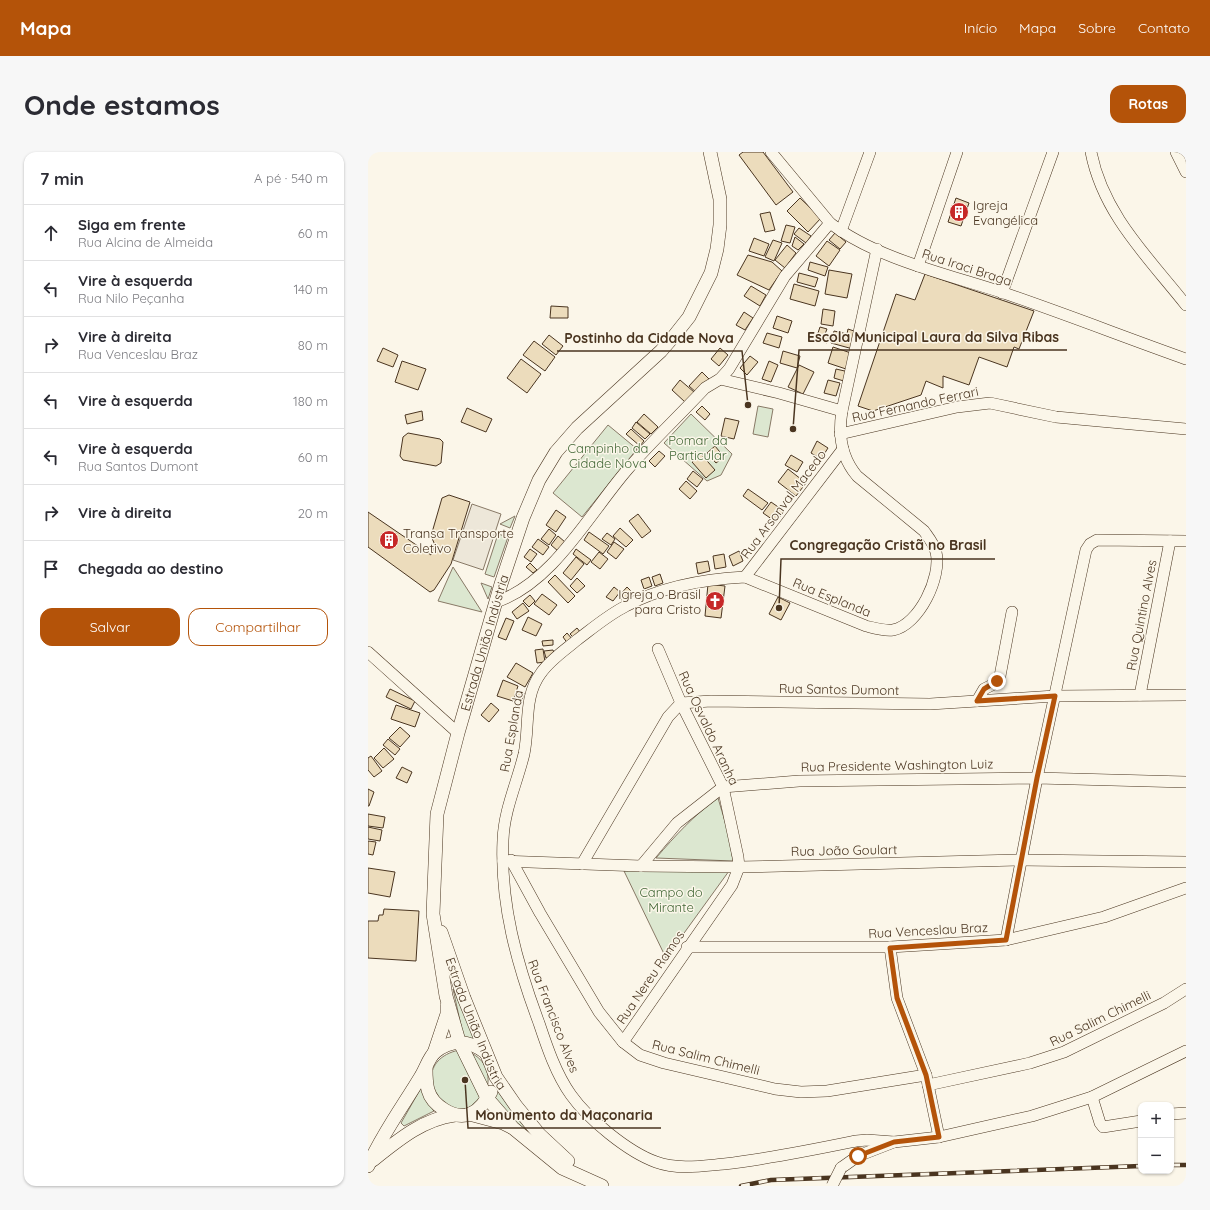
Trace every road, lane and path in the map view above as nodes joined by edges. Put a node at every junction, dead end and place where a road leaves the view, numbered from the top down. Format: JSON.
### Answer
{"nodes":[{"id":1,"x":710,"y":152,"type":"edge"},
{"id":2,"x":771,"y":152,"type":"edge"},
{"id":3,"x":870,"y":152,"type":"edge"},
{"id":4,"x":957,"y":152,"type":"edge"},
{"id":5,"x":1053,"y":152,"type":"edge"},
{"id":6,"x":1091,"y":152,"type":"edge"},
{"id":7,"x":1176,"y":152,"type":"edge"},
{"id":8,"x":1186,"y":172,"type":"edge"},
{"id":9,"x":830,"y":223,"type":"junction"},
{"id":10,"x":841,"y":231,"type":"junction"},
{"id":11,"x":877,"y":249,"type":"junction"},
{"id":12,"x":918,"y":266,"type":"junction"},
{"id":13,"x":1002,"y":293,"type":"junction"},
{"id":14,"x":1186,"y":305,"type":"edge"},
{"id":15,"x":1186,"y":359,"type":"edge"},
{"id":16,"x":720,"y":379,"type":"junction"},
{"id":17,"x":842,"y":411,"type":"junction"},
{"id":18,"x":1186,"y":429,"type":"edge"},
{"id":19,"x":840,"y":434,"type":"junction"},
{"id":20,"x":843,"y":449,"type":"junction"},
{"id":21,"x":1170,"y":541,"type":"junction"},
{"id":22,"x":1186,"y":541,"type":"edge"},
{"id":23,"x":745,"y":577,"type":"junction"},
{"id":24,"x":496,"y":602,"type":"junction"},
{"id":25,"x":1012,"y":612,"type":"dead end"},
{"id":26,"x":658,"y":649,"type":"dead end"},
{"id":27,"x":368,"y":652,"type":"edge"},
{"id":28,"x":1140,"y":695,"type":"junction"},
{"id":29,"x":1186,"y":695,"type":"edge"},
{"id":30,"x":1055,"y":696,"type":"junction"},
{"id":31,"x":977,"y":701,"type":"junction"},
{"id":32,"x":681,"y":703,"type":"junction"},
{"id":33,"x":458,"y":732,"type":"junction"},
{"id":34,"x":1037,"y":778,"type":"junction"},
{"id":35,"x":1186,"y":782,"type":"edge"},
{"id":36,"x":723,"y":787,"type":"junction"},
{"id":37,"x":507,"y":860,"type":"junction"},
{"id":38,"x":1020,"y":860,"type":"junction"},
{"id":39,"x":1186,"y":862,"type":"edge"},
{"id":40,"x":582,"y":864,"type":"junction"},
{"id":41,"x":641,"y":866,"type":"junction"},
{"id":42,"x":739,"y":867,"type":"junction"},
{"id":43,"x":1186,"y":888,"type":"edge"},
{"id":44,"x":433,"y":914,"type":"junction"},
{"id":45,"x":1006,"y":940,"type":"junction"},
{"id":46,"x":687,"y":947,"type":"junction"},
{"id":47,"x":890,"y":948,"type":"junction"},
{"id":48,"x":1186,"y":989,"type":"edge"},
{"id":49,"x":446,"y":996,"type":"junction"},
{"id":50,"x":459,"y":1041,"type":"junction"},
{"id":51,"x":623,"y":1042,"type":"junction"},
{"id":52,"x":1186,"y":1051,"type":"edge"},
{"id":53,"x":485,"y":1052,"type":"junction"},
{"id":54,"x":434,"y":1053,"type":"junction"},
{"id":55,"x":426,"y":1068,"type":"junction"},
{"id":56,"x":496,"y":1077,"type":"junction"},
{"id":57,"x":927,"y":1080,"type":"junction"},
{"id":58,"x":1092,"y":1097,"type":"junction"},
{"id":59,"x":487,"y":1098,"type":"junction"},
{"id":60,"x":1186,"y":1112,"type":"edge"},
{"id":61,"x":469,"y":1114,"type":"junction"},
{"id":62,"x":1174,"y":1114,"type":"edge"},
{"id":63,"x":455,"y":1115,"type":"junction"},
{"id":64,"x":1138,"y":1121,"type":"edge"},
{"id":65,"x":513,"y":1128,"type":"junction"},
{"id":66,"x":939,"y":1137,"type":"junction"},
{"id":67,"x":894,"y":1142,"type":"junction"},
{"id":68,"x":368,"y":1165,"type":"edge"},
{"id":69,"x":581,"y":1178,"type":"junction"},
{"id":70,"x":602,"y":1186,"type":"edge"},
{"id":71,"x":832,"y":1186,"type":"edge"}],
"edges":[{"from":1,"to":24,"type":"main road","name":"Estrada União Indústria"},
{"from":2,"to":9,"type":"street","name":"Rua Iraci Braga"},
{"from":3,"to":10,"type":"street"},
{"from":4,"to":12,"type":"street"},
{"from":5,"to":13,"type":"street"},
{"from":6,"to":14,"type":"street"},
{"from":7,"to":8,"type":"street"},
{"from":9,"to":10,"type":"street","name":"Rua Iraci Braga"},
{"from":9,"to":16,"type":"street"},
{"from":10,"to":11,"type":"street","name":"Rua Iraci Braga"},
{"from":11,"to":12,"type":"street","name":"Rua Iraci Braga"},
{"from":11,"to":17,"type":"street","name":"Rua Esplanda"},
{"from":12,"to":13,"type":"street","name":"Rua Iraci Braga"},
{"from":13,"to":15,"type":"street","name":"Rua Iraci Braga"},
{"from":16,"to":17,"type":"street"},
{"from":16,"to":24,"type":"street"},
{"from":17,"to":19,"type":"street","name":"Rua Esplanda"},
{"from":18,"to":19,"type":"street","name":"Rua Fernando Ferrari"},
{"from":19,"to":20,"type":"street","name":"Rua Esplanda"},
{"from":20,"to":23,"type":"street","name":"Rua Arsonval Macedo"},
{"from":20,"to":23,"type":"street","name":"Rua Esplanda"},
{"from":21,"to":22,"type":"street"},
{"from":21,"to":28,"type":"street","name":"Rua Quintino Alves"},
{"from":21,"to":30,"type":"street"},
{"from":23,"to":37,"type":"street","name":"Rua Esplanda"},
{"from":24,"to":33,"type":"main road","name":"Estrada União Indústria"},
{"from":25,"to":31,"type":"street"},
{"from":26,"to":32,"type":"street","name":"Rua Osvaldo Aranha"},
{"from":27,"to":33,"type":"street"},
{"from":28,"to":29,"type":"street","name":"Rua Santos Dumont"},
{"from":28,"to":30,"type":"street","name":"Rua Santos Dumont"},
{"from":30,"to":31,"type":"street","name":"Rua Santos Dumont"},
{"from":30,"to":34,"type":"street"},
{"from":31,"to":32,"type":"street","name":"Rua Santos Dumont"},
{"from":32,"to":36,"type":"street","name":"Rua Osvaldo Aranha"},
{"from":32,"to":40,"type":"street"},
{"from":33,"to":44,"type":"main road","name":"Estrada União Indústria"},
{"from":34,"to":35,"type":"street","name":"Rua Presidente Washington Luiz"},
{"from":34,"to":36,"type":"street","name":"Rua Presidente Washington Luiz"},
{"from":34,"to":38,"type":"street"},
{"from":36,"to":41,"type":"street"},
{"from":36,"to":42,"type":"street","name":"Rua Osvaldo Aranha"},
{"from":37,"to":40,"type":"street","name":"Rua João Goulart"},
{"from":37,"to":51,"type":"street","name":"Rua Salim Chimelli"},
{"from":37,"to":67,"type":"street","name":"Rua Francisco Alves"},
{"from":38,"to":39,"type":"street","name":"Rua João Goulart"},
{"from":38,"to":42,"type":"street","name":"Rua João Goulart"},
{"from":38,"to":45,"type":"street"},
{"from":40,"to":41,"type":"street","name":"Rua João Goulart"},
{"from":41,"to":42,"type":"street","name":"Rua João Goulart"},
{"from":42,"to":46,"type":"street","name":"Rua Nereu Ramos"},
{"from":43,"to":45,"type":"street","name":"Rua Venceslau Braz"},
{"from":44,"to":49,"type":"main road","name":"Estrada União Indústria"},
{"from":44,"to":53,"type":"main road","name":"Estrada União Indústria"},
{"from":45,"to":47,"type":"street","name":"Rua Venceslau Braz"},
{"from":46,"to":47,"type":"street","name":"Rua Venceslau Braz"},
{"from":46,"to":51,"type":"street","name":"Rua Nereu Ramos"},
{"from":47,"to":57,"type":"street"},
{"from":48,"to":57,"type":"street","name":"Rua Salim Chimelli"},
{"from":49,"to":50,"type":"main road","name":"Estrada União Indústria"},
{"from":49,"to":54,"type":"main road"},
{"from":50,"to":53,"type":"main road"},
{"from":50,"to":54,"type":"main road"},
{"from":50,"to":59,"type":"main road","name":"Estrada União Indústria"},
{"from":51,"to":57,"type":"street","name":"Rua Salim Chimelli"},
{"from":52,"to":58,"type":"street"},
{"from":53,"to":56,"type":"main road","name":"Estrada União Indústria"},
{"from":54,"to":55,"type":"main road"},
{"from":55,"to":63,"type":"main road"},
{"from":55,"to":68,"type":"main road"},
{"from":56,"to":59,"type":"main road"},
{"from":56,"to":69,"type":"main road","name":"Estrada União Indústria"},
{"from":57,"to":66,"type":"street"},
{"from":58,"to":64,"type":"street"},
{"from":58,"to":66,"type":"street"},
{"from":59,"to":61,"type":"main road"},
{"from":59,"to":65,"type":"main road","name":"Estrada União Indústria"},
{"from":60,"to":62,"type":"street"},
{"from":61,"to":63,"type":"main road"},
{"from":61,"to":65,"type":"main road"},
{"from":63,"to":68,"type":"main road"},
{"from":65,"to":69,"type":"main road","name":"Estrada União Indústria"},
{"from":66,"to":67,"type":"street"},
{"from":67,"to":71,"type":"street","bridge":true},
{"from":69,"to":70,"type":"main road","name":"Estrada União Indústria"}]}
